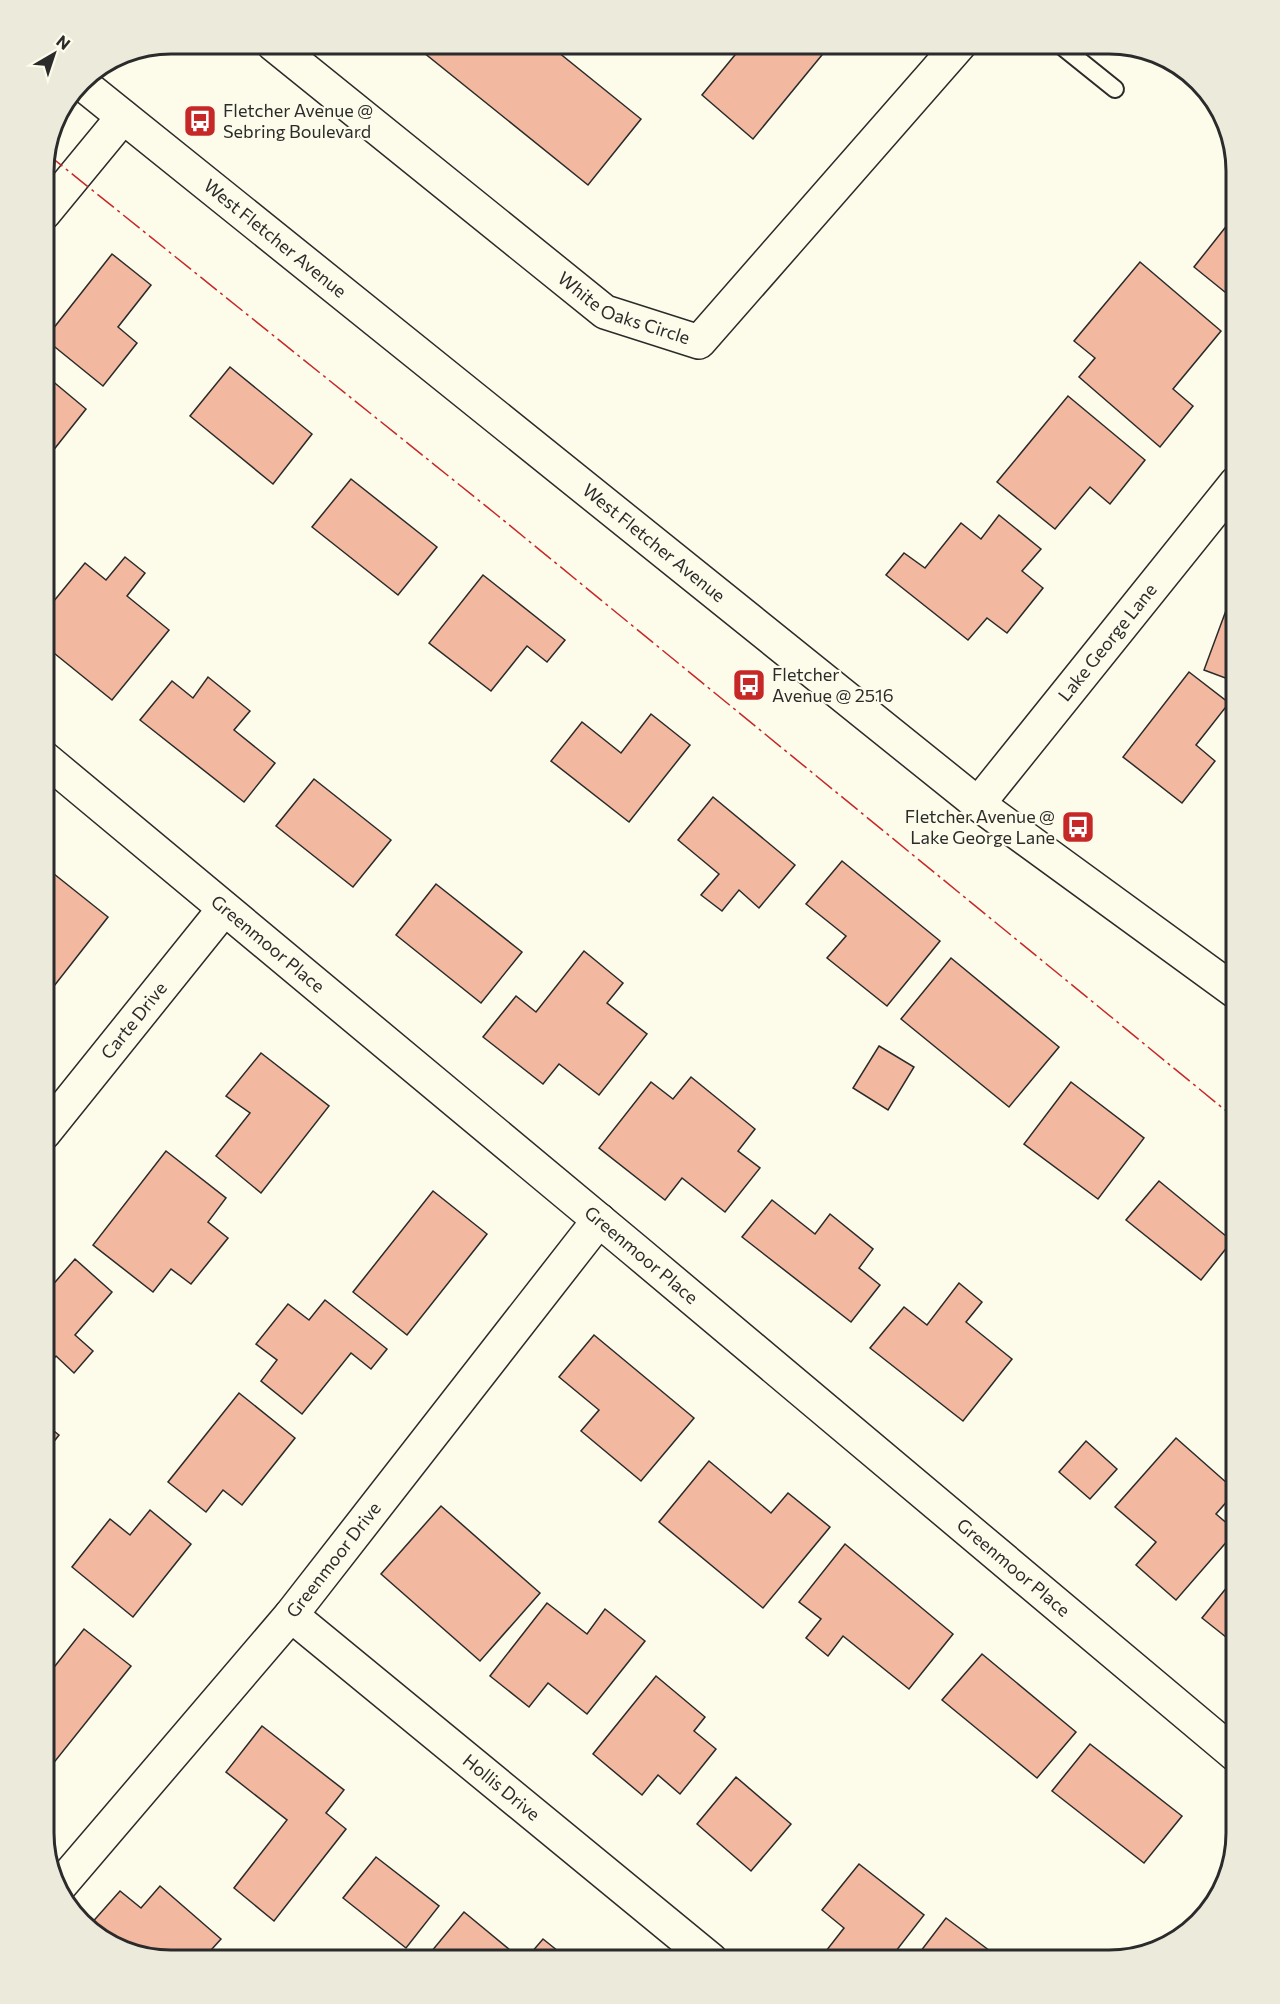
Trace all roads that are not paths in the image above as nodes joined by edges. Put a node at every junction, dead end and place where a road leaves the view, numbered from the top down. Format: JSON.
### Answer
{"nodes":[{"id":1,"x":285,"y":54,"type":"edge"},
{"id":2,"x":951,"y":54,"type":"edge"},
{"id":3,"x":1071,"y":54,"type":"edge"},
{"id":4,"x":88,"y":89,"type":"edge"},
{"id":5,"x":1115,"y":89,"type":"dead end"},
{"id":6,"x":123,"y":117,"type":"junction"},
{"id":7,"x":54,"y":201,"type":"edge"},
{"id":8,"x":1226,"y":495,"type":"edge"},
{"id":9,"x":54,"y":766,"type":"edge"},
{"id":10,"x":978,"y":804,"type":"junction"},
{"id":11,"x":224,"y":909,"type":"junction"},
{"id":12,"x":1226,"y":985,"type":"edge"},
{"id":13,"x":54,"y":1121,"type":"edge"},
{"id":14,"x":599,"y":1220,"type":"junction"},
{"id":15,"x":291,"y":1615,"type":"junction"},
{"id":16,"x":1226,"y":1747,"type":"edge"},
{"id":17,"x":64,"y":1881,"type":"edge"},
{"id":18,"x":699,"y":1950,"type":"edge"}],
"edges":[{"from":1,"to":2,"type":"street","name":"White Oaks Circle"},
{"from":3,"to":5,"type":"lane"},
{"from":4,"to":6,"type":"street","name":"West Fletcher Avenue"},
{"from":6,"to":7,"type":"street"},
{"from":6,"to":10,"type":"street","name":"West Fletcher Avenue"},
{"from":8,"to":10,"type":"street","name":"Lake George Lane"},
{"from":9,"to":11,"type":"street","name":"Greenmoor Place"},
{"from":10,"to":12,"type":"street","name":"West Fletcher Avenue"},
{"from":11,"to":13,"type":"street","name":"Carte Drive"},
{"from":11,"to":14,"type":"street","name":"Greenmoor Place"},
{"from":14,"to":15,"type":"street","name":"Greenmoor Drive"},
{"from":14,"to":16,"type":"street","name":"Greenmoor Place"},
{"from":15,"to":17,"type":"street","name":"Greenmoor Drive"},
{"from":15,"to":18,"type":"street","name":"Hollis Drive"}]}
